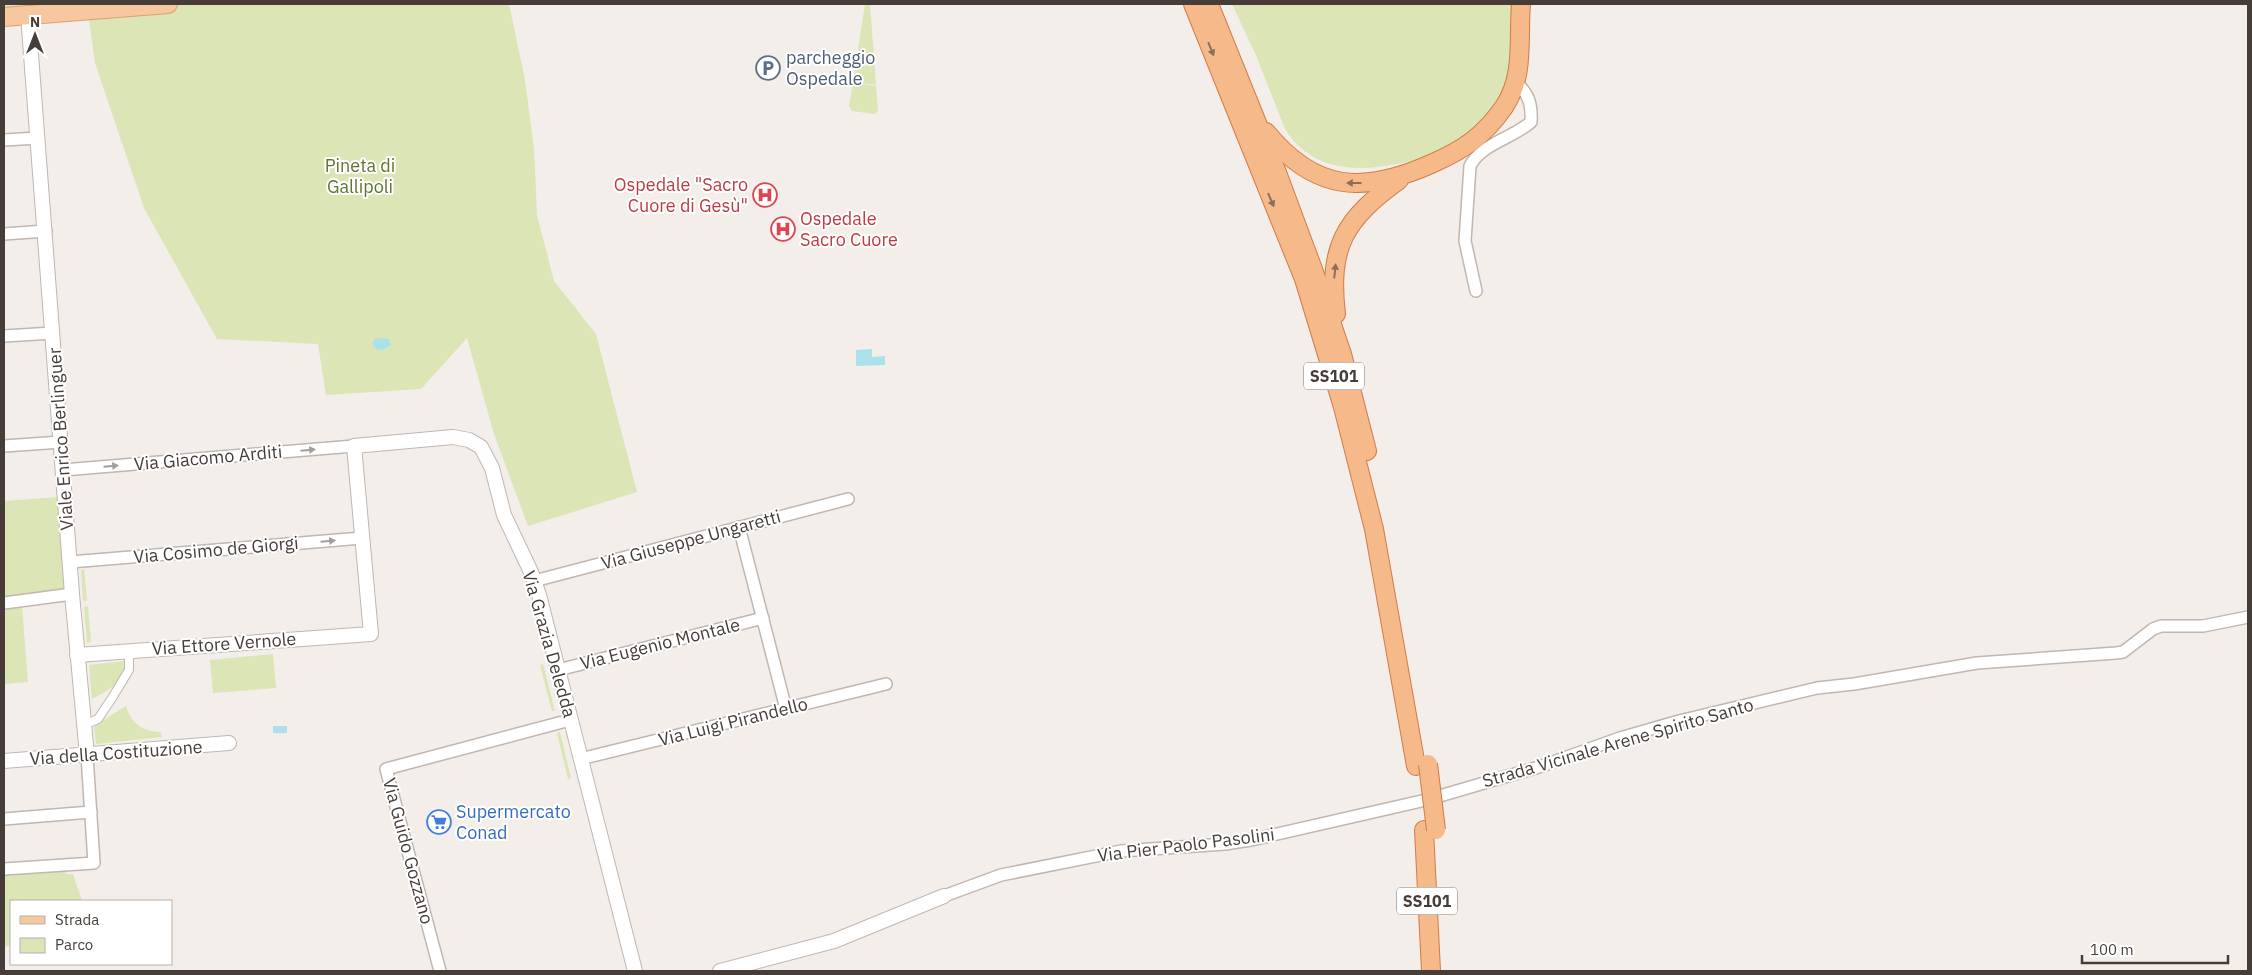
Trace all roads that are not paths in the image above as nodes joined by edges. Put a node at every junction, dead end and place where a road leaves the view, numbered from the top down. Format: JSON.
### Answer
{"nodes":[{"id":1,"x":168,"y":4,"type":"edge"},
{"id":2,"x":1193,"y":4,"type":"edge"},
{"id":3,"x":1210,"y":4,"type":"edge"},
{"id":4,"x":1520,"y":7,"type":"edge"},
{"id":5,"x":28,"y":15,"type":"junction"},
{"id":6,"x":4,"y":17,"type":"edge"},
{"id":7,"x":1515,"y":82,"type":"junction"},
{"id":8,"x":1255,"y":118,"type":"junction"},
{"id":9,"x":38,"y":138,"type":"junction"},
{"id":10,"x":4,"y":140,"type":"edge"},
{"id":11,"x":1402,"y":177,"type":"junction"},
{"id":12,"x":46,"y":231,"type":"junction"},
{"id":13,"x":4,"y":234,"type":"edge"},
{"id":14,"x":1476,"y":291,"type":"dead end"},
{"id":15,"x":53,"y":333,"type":"junction"},
{"id":16,"x":4,"y":336,"type":"edge"},
{"id":17,"x":1342,"y":354,"type":"junction"},
{"id":18,"x":61,"y":442,"type":"junction"},
{"id":19,"x":4,"y":446,"type":"edge"},
{"id":20,"x":354,"y":446,"type":"junction"},
{"id":21,"x":63,"y":470,"type":"junction"},
{"id":22,"x":848,"y":498,"type":"dead end"},
{"id":23,"x":739,"y":527,"type":"junction"},
{"id":24,"x":362,"y":538,"type":"junction"},
{"id":25,"x":70,"y":562,"type":"junction"},
{"id":26,"x":534,"y":581,"type":"junction"},
{"id":27,"x":72,"y":594,"type":"junction"},
{"id":28,"x":4,"y":603,"type":"edge"},
{"id":29,"x":2248,"y":617,"type":"edge"},
{"id":30,"x":763,"y":618,"type":"junction"},
{"id":31,"x":129,"y":651,"type":"junction"},
{"id":32,"x":78,"y":655,"type":"junction"},
{"id":33,"x":558,"y":670,"type":"junction"},
{"id":34,"x":886,"y":684,"type":"dead end"},
{"id":35,"x":786,"y":709,"type":"junction"},
{"id":36,"x":570,"y":720,"type":"junction"},
{"id":37,"x":84,"y":725,"type":"junction"},
{"id":38,"x":229,"y":743,"type":"dead end"},
{"id":39,"x":86,"y":755,"type":"junction"},
{"id":40,"x":580,"y":759,"type":"junction"},
{"id":41,"x":4,"y":762,"type":"edge"},
{"id":42,"x":1422,"y":765,"type":"junction"},
{"id":43,"x":1426,"y":800,"type":"joint"},
{"id":44,"x":91,"y":812,"type":"junction"},
{"id":45,"x":4,"y":819,"type":"edge"},
{"id":46,"x":1430,"y":830,"type":"junction"},
{"id":47,"x":4,"y":869,"type":"edge"},
{"id":48,"x":944,"y":896,"type":"joint"},
{"id":49,"x":440,"y":971,"type":"edge"},
{"id":50,"x":635,"y":971,"type":"edge"},
{"id":51,"x":720,"y":971,"type":"edge"},
{"id":52,"x":1431,"y":971,"type":"edge"},
{"id":53,"x":1442,"y":971,"type":"edge"}],
"edges":[{"from":1,"to":5,"type":"main road"},
{"from":2,"to":42,"type":"highway","number":"SS101","one_way":true},
{"from":3,"to":8,"type":"highway","number":"SS101"},
{"from":4,"to":7,"type":"highway"},
{"from":5,"to":6,"type":"main road"},
{"from":5,"to":9,"type":"street","name":"Viale Enrico Berlinguer"},
{"from":7,"to":11,"type":"highway"},
{"from":7,"to":14,"type":"street"},
{"from":11,"to":8,"type":"highway","one_way":true},
{"from":8,"to":17,"type":"highway","number":"SS101"},
{"from":9,"to":10,"type":"street"},
{"from":9,"to":12,"type":"street","name":"Viale Enrico Berlinguer"},
{"from":17,"to":11,"type":"highway","one_way":true},
{"from":12,"to":13,"type":"street"},
{"from":12,"to":15,"type":"street","name":"Viale Enrico Berlinguer"},
{"from":15,"to":16,"type":"street"},
{"from":15,"to":18,"type":"street","name":"Viale Enrico Berlinguer"},
{"from":17,"to":42,"type":"highway","number":"SS101"},
{"from":18,"to":19,"type":"street"},
{"from":18,"to":21,"type":"street","name":"Viale Enrico Berlinguer"},
{"from":21,"to":20,"type":"street","name":"Via Giacomo Arditi","one_way":true},
{"from":20,"to":24,"type":"street"},
{"from":20,"to":26,"type":"street","name":"Via Grazia Deledda"},
{"from":21,"to":25,"type":"street","name":"Viale Enrico Berlinguer"},
{"from":22,"to":23,"type":"street","name":"Via Giuseppe Ungaretti"},
{"from":23,"to":26,"type":"street","name":"Via Giuseppe Ungaretti"},
{"from":23,"to":30,"type":"street"},
{"from":25,"to":24,"type":"street","name":"Via Cosimo de Giorgi","one_way":true},
{"from":24,"to":31,"type":"street","name":"Via Ettore Vernole"},
{"from":25,"to":27,"type":"street","name":"Viale Enrico Berlinguer"},
{"from":26,"to":33,"type":"street","name":"Via Grazia Deledda"},
{"from":27,"to":28,"type":"street"},
{"from":27,"to":32,"type":"street","name":"Viale Enrico Berlinguer"},
{"from":29,"to":43,"type":"street","name":"Strada Vicinale Arene Spirito Santo"},
{"from":30,"to":33,"type":"street","name":"Via Eugenio Montale"},
{"from":30,"to":35,"type":"street"},
{"from":31,"to":32,"type":"street","name":"Via Ettore Vernole"},
{"from":31,"to":37,"type":"street"},
{"from":32,"to":37,"type":"street","name":"Viale Enrico Berlinguer"},
{"from":33,"to":36,"type":"street","name":"Via Grazia Deledda"},
{"from":34,"to":35,"type":"street","name":"Via Luigi Pirandello"},
{"from":35,"to":40,"type":"street","name":"Via Luigi Pirandello"},
{"from":36,"to":40,"type":"street","name":"Via Grazia Deledda"},
{"from":36,"to":49,"type":"street","name":"Via Guido Gozzano"},
{"from":37,"to":39,"type":"street","name":"Viale Enrico Berlinguer"},
{"from":38,"to":39,"type":"street","name":"Via della Costituzione"},
{"from":39,"to":41,"type":"street","name":"Via della Costituzione"},
{"from":39,"to":44,"type":"street","name":"Viale Enrico Berlinguer"},
{"from":40,"to":50,"type":"street","name":"Via Grazia Deledda"},
{"from":42,"to":46,"type":"highway","number":"SS101"},
{"from":43,"to":48,"type":"street","name":"Via Pier Paolo Pasolini"},
{"from":44,"to":45,"type":"street"},
{"from":44,"to":47,"type":"street","name":"Viale Enrico Berlinguer"},
{"from":46,"to":52,"type":"highway","number":"SS101"},
{"from":46,"to":53,"type":"highway","number":"SS101"},
{"from":48,"to":51,"type":"street","name":"Via Pier Paolo Pasolini"}]}
